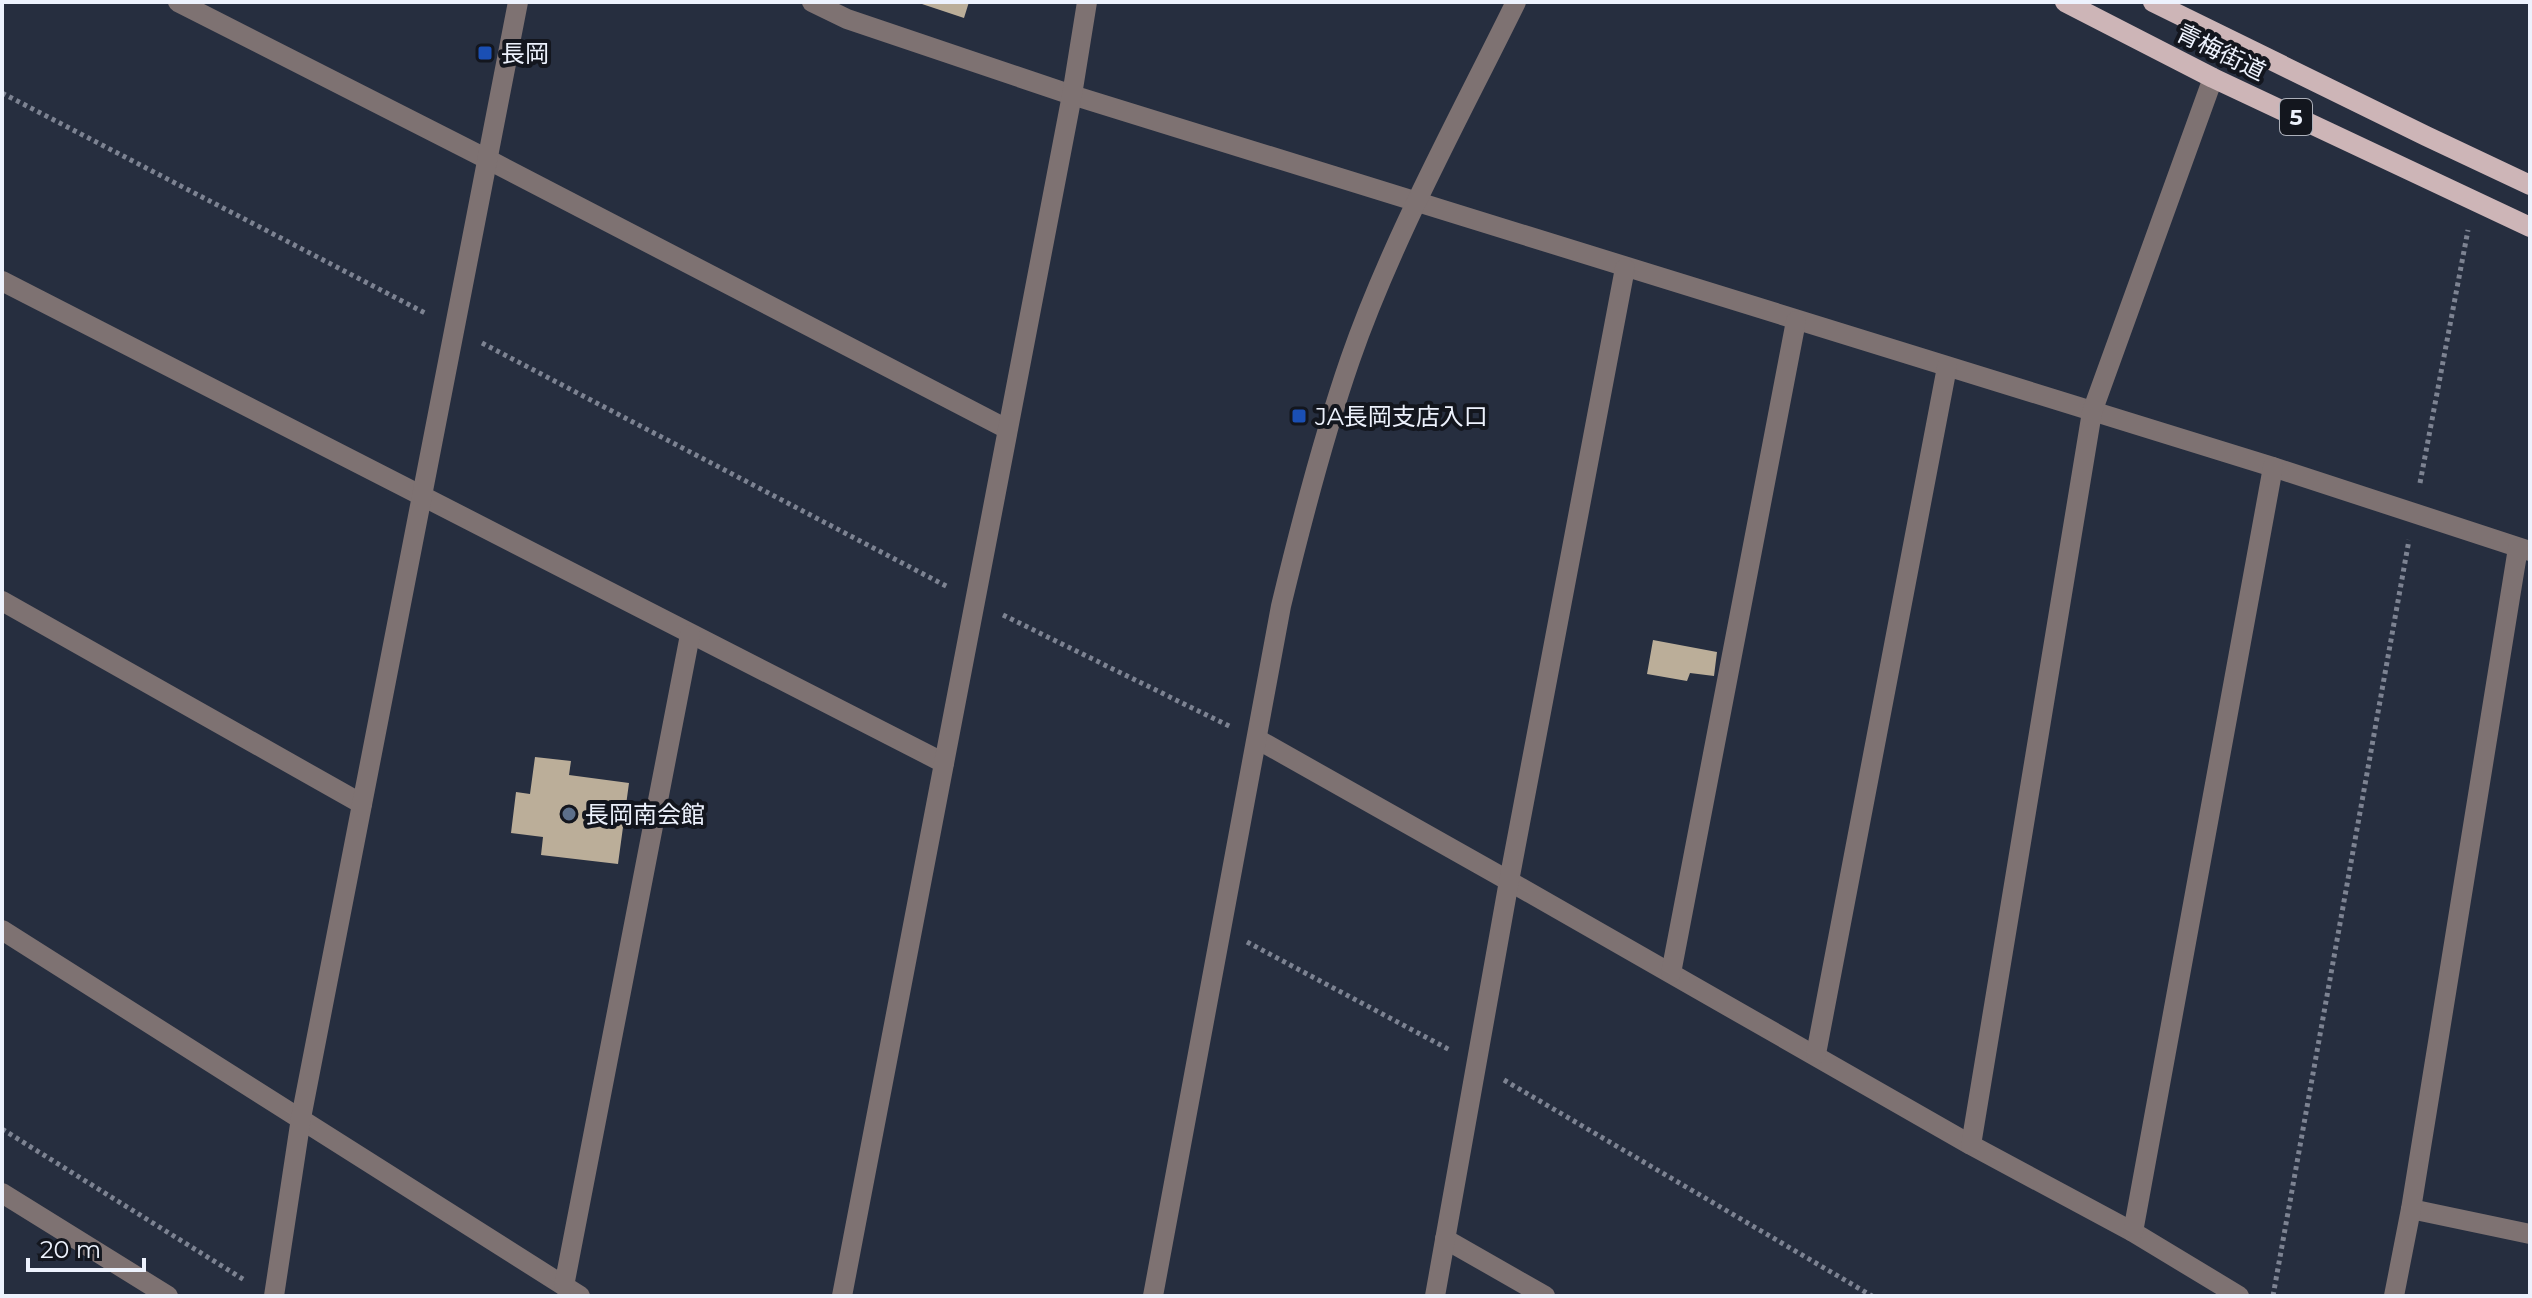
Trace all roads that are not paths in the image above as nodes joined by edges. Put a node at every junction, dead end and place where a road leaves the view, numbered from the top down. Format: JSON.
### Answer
{"nodes":[{"id":1,"x":178,"y":2,"type":"edge"},
{"id":2,"x":518,"y":2,"type":"edge"},
{"id":3,"x":812,"y":2,"type":"edge"},
{"id":4,"x":1087,"y":2,"type":"edge"},
{"id":5,"x":1516,"y":2,"type":"edge"},
{"id":6,"x":2065,"y":2,"type":"edge"},
{"id":7,"x":2153,"y":2,"type":"edge"},
{"id":8,"x":2213,"y":78,"type":"junction"},
{"id":9,"x":1072,"y":95,"type":"junction"},
{"id":10,"x":487,"y":159,"type":"junction"},
{"id":11,"x":2530,"y":185,"type":"edge"},
{"id":12,"x":1418,"y":201,"type":"junction"},
{"id":13,"x":2530,"y":227,"type":"edge"},
{"id":14,"x":1625,"y":268,"type":"junction"},
{"id":15,"x":2,"y":281,"type":"edge"},
{"id":16,"x":1796,"y":321,"type":"junction"},
{"id":17,"x":1947,"y":367,"type":"junction"},
{"id":18,"x":2092,"y":412,"type":"junction"},
{"id":19,"x":1007,"y":429,"type":"junction"},
{"id":20,"x":2273,"y":467,"type":"junction"},
{"id":21,"x":422,"y":495,"type":"junction"},
{"id":22,"x":2524,"y":549,"type":"edge"},
{"id":23,"x":2,"y":601,"type":"edge"},
{"id":24,"x":690,"y":635,"type":"junction"},
{"id":25,"x":1257,"y":739,"type":"junction"},
{"id":26,"x":944,"y":763,"type":"junction"},
{"id":27,"x":362,"y":804,"type":"junction"},
{"id":28,"x":1509,"y":881,"type":"junction"},
{"id":29,"x":2,"y":930,"type":"edge"},
{"id":30,"x":1671,"y":973,"type":"junction"},
{"id":31,"x":1816,"y":1054,"type":"junction"},
{"id":32,"x":301,"y":1118,"type":"junction"},
{"id":33,"x":1971,"y":1145,"type":"junction"},
{"id":34,"x":2,"y":1193,"type":"edge"},
{"id":35,"x":2411,"y":1209,"type":"junction"},
{"id":36,"x":2133,"y":1232,"type":"junction"},
{"id":37,"x":2530,"y":1234,"type":"edge"},
{"id":38,"x":1445,"y":1239,"type":"junction"},
{"id":39,"x":572,"y":1291,"type":"edge"},
{"id":40,"x":265,"y":1292,"type":"edge"},
{"id":41,"x":168,"y":1296,"type":"edge"},
{"id":42,"x":842,"y":1296,"type":"edge"},
{"id":43,"x":1153,"y":1296,"type":"edge"},
{"id":44,"x":1435,"y":1296,"type":"edge"},
{"id":45,"x":1545,"y":1296,"type":"edge"},
{"id":46,"x":2239,"y":1296,"type":"edge"},
{"id":47,"x":2394,"y":1296,"type":"edge"}],
"edges":[{"from":1,"to":10,"type":"street"},
{"from":2,"to":10,"type":"street"},
{"from":3,"to":9,"type":"street"},
{"from":4,"to":9,"type":"street"},
{"from":5,"to":12,"type":"street"},
{"from":6,"to":8,"type":"main road","name":"青梅街道","number":"5"},
{"from":7,"to":11,"type":"main road","name":"青梅街道","number":"5"},
{"from":8,"to":13,"type":"main road","name":"青梅街道","number":"5"},
{"from":8,"to":18,"type":"street"},
{"from":9,"to":12,"type":"street"},
{"from":9,"to":19,"type":"street"},
{"from":10,"to":19,"type":"street"},
{"from":10,"to":21,"type":"street"},
{"from":12,"to":14,"type":"street"},
{"from":12,"to":25,"type":"street"},
{"from":14,"to":16,"type":"street"},
{"from":14,"to":28,"type":"street"},
{"from":15,"to":21,"type":"street"},
{"from":16,"to":17,"type":"street"},
{"from":16,"to":30,"type":"street"},
{"from":17,"to":18,"type":"street"},
{"from":17,"to":31,"type":"street"},
{"from":18,"to":20,"type":"street"},
{"from":18,"to":33,"type":"street"},
{"from":19,"to":26,"type":"street"},
{"from":20,"to":22,"type":"street"},
{"from":20,"to":36,"type":"street"},
{"from":21,"to":24,"type":"street"},
{"from":21,"to":27,"type":"street"},
{"from":22,"to":35,"type":"street"},
{"from":23,"to":27,"type":"street"},
{"from":24,"to":26,"type":"street"},
{"from":24,"to":39,"type":"street"},
{"from":25,"to":28,"type":"street"},
{"from":25,"to":43,"type":"street"},
{"from":26,"to":42,"type":"street"},
{"from":27,"to":32,"type":"street"},
{"from":28,"to":30,"type":"street"},
{"from":28,"to":38,"type":"street"},
{"from":29,"to":32,"type":"street"},
{"from":30,"to":31,"type":"street"},
{"from":31,"to":33,"type":"street"},
{"from":32,"to":39,"type":"street"},
{"from":32,"to":40,"type":"street"},
{"from":33,"to":36,"type":"street"},
{"from":34,"to":41,"type":"street"},
{"from":35,"to":37,"type":"street"},
{"from":35,"to":47,"type":"street"},
{"from":36,"to":46,"type":"street"},
{"from":38,"to":44,"type":"street"},
{"from":38,"to":45,"type":"street"}]}
